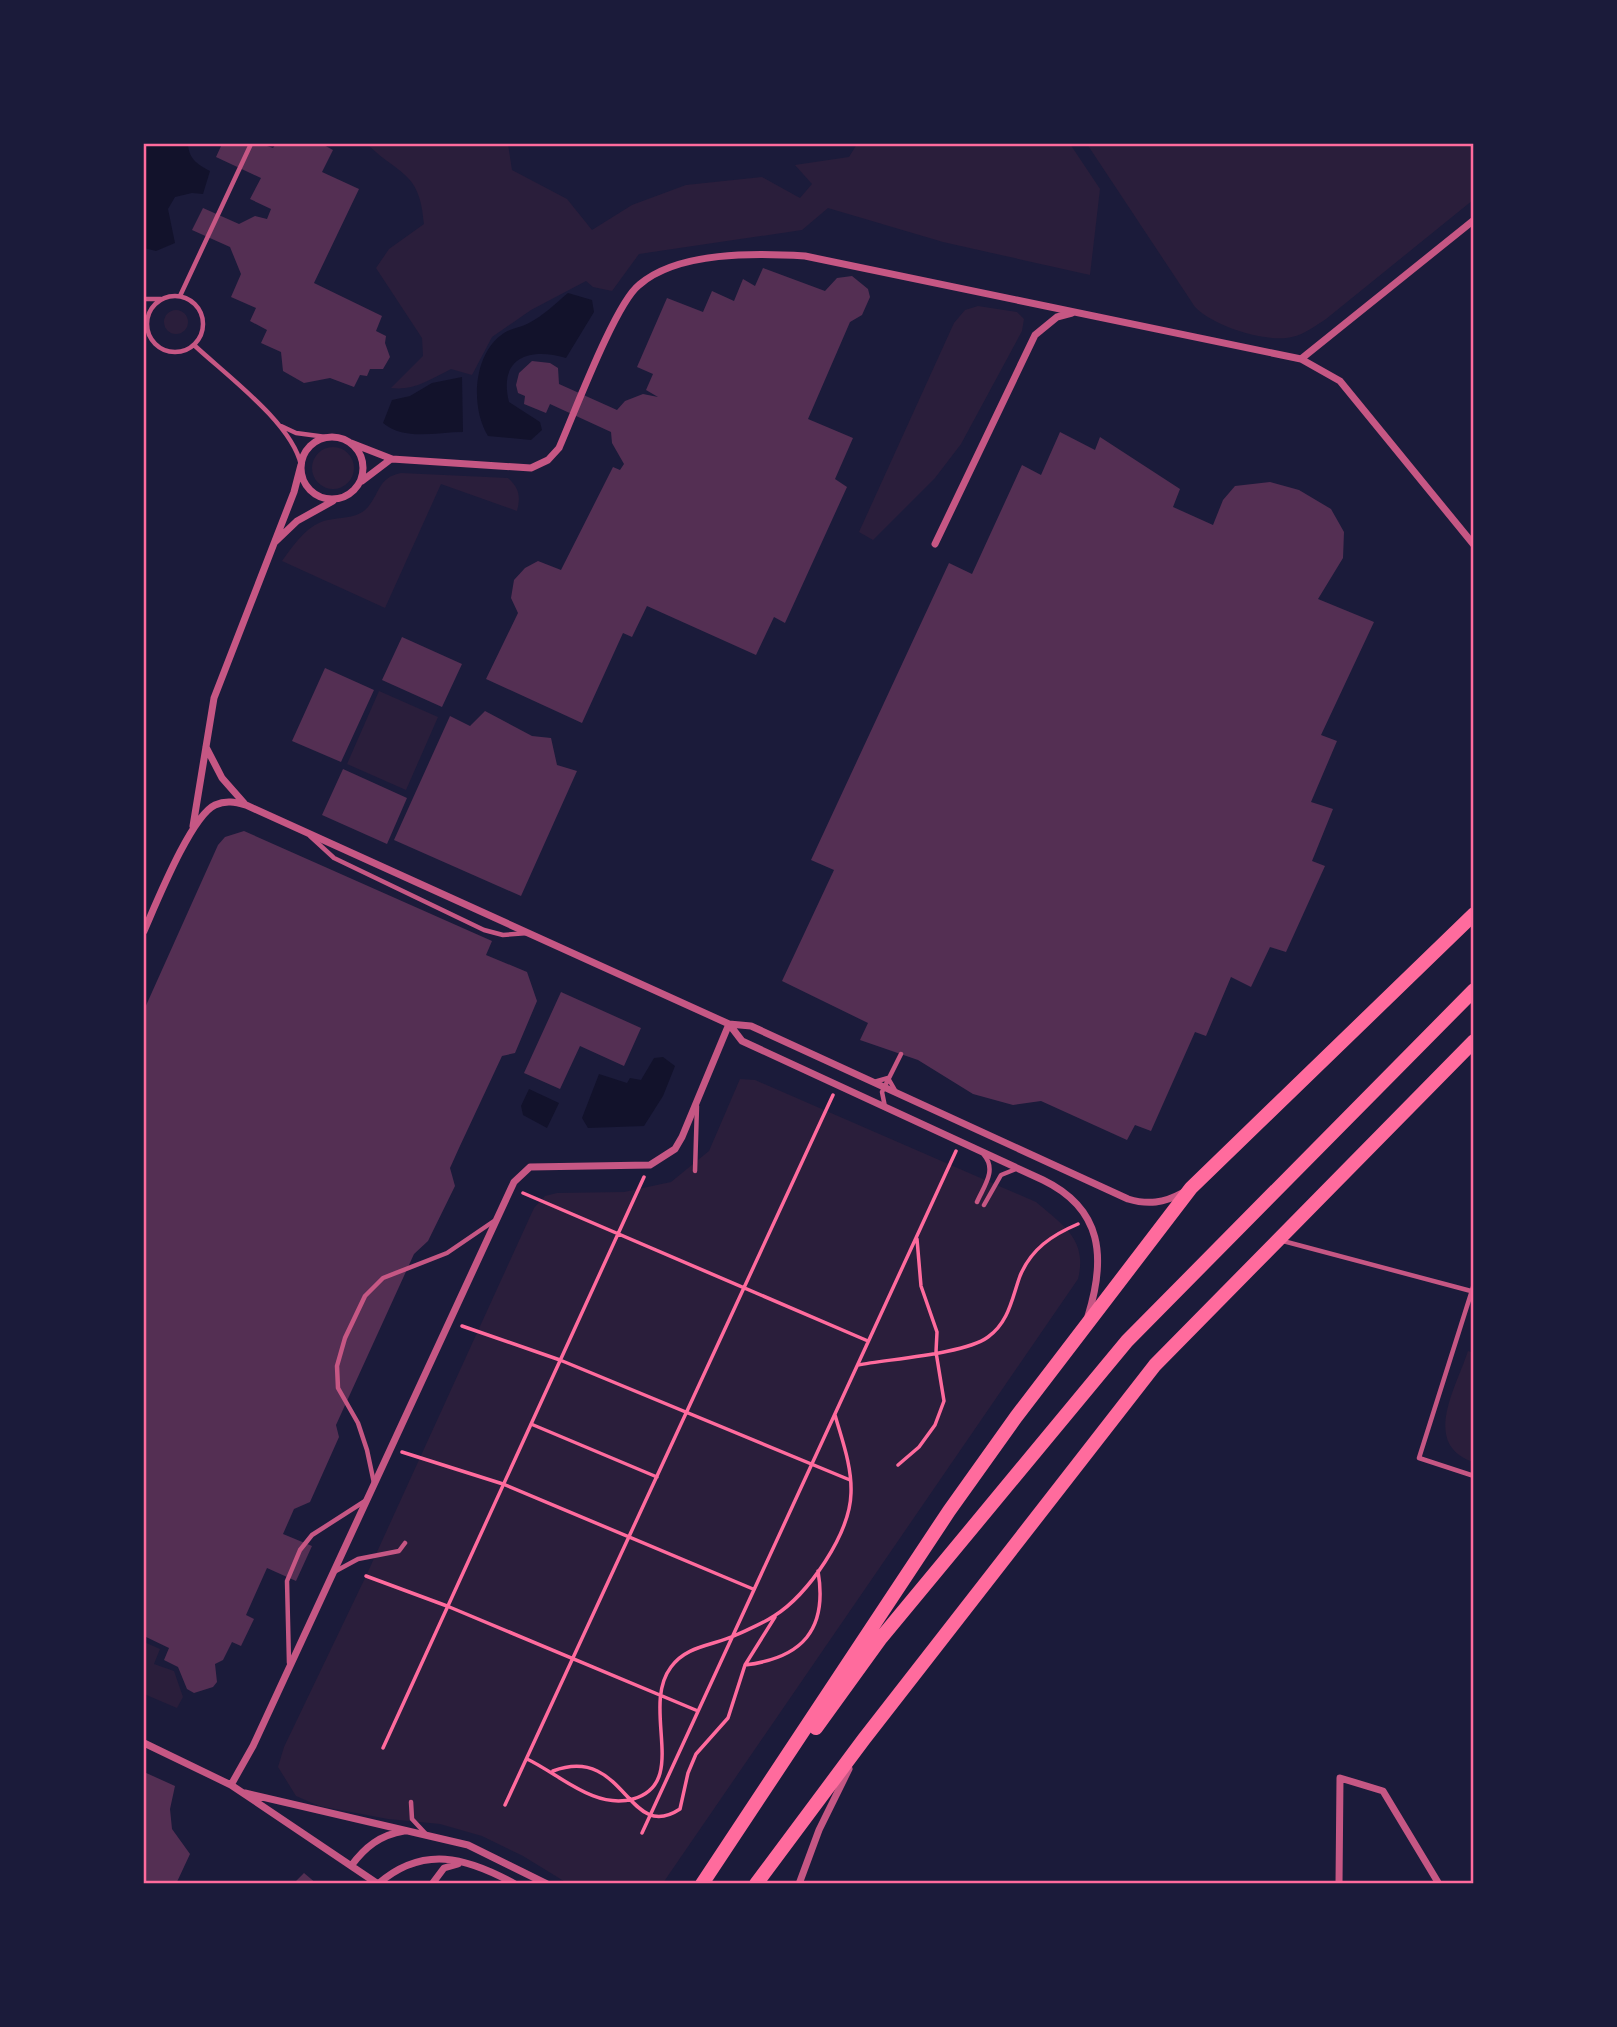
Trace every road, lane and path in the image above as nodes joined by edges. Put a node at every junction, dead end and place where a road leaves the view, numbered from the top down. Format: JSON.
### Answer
{"nodes":[{"id":1,"x":251,"y":144,"type":"edge"},
{"id":2,"x":1474,"y":220,"type":"edge"},
{"id":3,"x":180,"y":296,"type":"junction"},
{"id":4,"x":144,"y":299,"type":"edge"},
{"id":5,"x":162,"y":299,"type":"junction"},
{"id":6,"x":1076,"y":312,"type":"junction"},
{"id":7,"x":145,"y":318,"type":"edge"},
{"id":8,"x":194,"y":345,"type":"junction"},
{"id":9,"x":1301,"y":359,"type":"junction"},
{"id":10,"x":275,"y":422,"type":"junction"},
{"id":11,"x":326,"y":437,"type":"junction"},
{"id":12,"x":351,"y":443,"type":"junction"},
{"id":13,"x":392,"y":459,"type":"junction"},
{"id":14,"x":301,"y":465,"type":"junction"},
{"id":15,"x":359,"y":485,"type":"junction"},
{"id":16,"x":345,"y":496,"type":"junction"},
{"id":17,"x":935,"y":544,"type":"dead end"},
{"id":18,"x":1474,"y":545,"type":"edge"},
{"id":19,"x":268,"y":551,"type":"junction"},
{"id":20,"x":206,"y":746,"type":"junction"},
{"id":21,"x":246,"y":805,"type":"junction"},
{"id":22,"x":192,"y":831,"type":"junction"},
{"id":23,"x":307,"y":833,"type":"junction"},
{"id":24,"x":1474,"y":914,"type":"edge"},
{"id":25,"x":144,"y":931,"type":"edge"},
{"id":26,"x":529,"y":933,"type":"junction"},
{"id":27,"x":1474,"y":990,"type":"edge"},
{"id":28,"x":729,"y":1024,"type":"junction"},
{"id":29,"x":1470,"y":1046,"type":"edge"},
{"id":30,"x":901,"y":1054,"type":"dead end"},
{"id":31,"x":888,"y":1078,"type":"junction"},
{"id":32,"x":873,"y":1082,"type":"junction"},
{"id":33,"x":838,"y":1085,"type":"junction"},
{"id":34,"x":883,"y":1089,"type":"junction"},
{"id":35,"x":896,"y":1092,"type":"junction"},
{"id":36,"x":867,"y":1099,"type":"junction"},
{"id":37,"x":697,"y":1104,"type":"junction"},
{"id":38,"x":885,"y":1107,"type":"junction"},
{"id":39,"x":960,"y":1142,"type":"junction"},
{"id":40,"x":978,"y":1150,"type":"junction"},
{"id":41,"x":650,"y":1165,"type":"junction"},
{"id":42,"x":1018,"y":1168,"type":"junction"},
{"id":43,"x":695,"y":1171,"type":"dead end"},
{"id":44,"x":510,"y":1188,"type":"junction"},
{"id":45,"x":1191,"y":1188,"type":"junction"},
{"id":46,"x":977,"y":1202,"type":"dead end"},
{"id":47,"x":984,"y":1205,"type":"dead end"},
{"id":48,"x":1088,"y":1219,"type":"junction"},
{"id":49,"x":494,"y":1220,"type":"junction"},
{"id":50,"x":618,"y":1233,"type":"junction"},
{"id":51,"x":916,"y":1237,"type":"junction"},
{"id":52,"x":1278,"y":1240,"type":"junction"},
{"id":53,"x":1474,"y":1284,"type":"edge"},
{"id":54,"x":744,"y":1287,"type":"junction"},
{"id":55,"x":1471,"y":1291,"type":"junction"},
{"id":56,"x":448,"y":1321,"type":"junction"},
{"id":57,"x":1077,"y":1336,"type":"junction"},
{"id":58,"x":868,"y":1342,"type":"junction"},
{"id":59,"x":936,"y":1352,"type":"junction"},
{"id":60,"x":560,"y":1360,"type":"junction"},
{"id":61,"x":858,"y":1365,"type":"junction"},
{"id":62,"x":687,"y":1413,"type":"junction"},
{"id":63,"x":835,"y":1415,"type":"junction"},
{"id":64,"x":531,"y":1424,"type":"junction"},
{"id":65,"x":390,"y":1448,"type":"junction"},
{"id":66,"x":812,"y":1464,"type":"junction"},
{"id":67,"x":898,"y":1465,"type":"dead end"},
{"id":68,"x":1474,"y":1476,"type":"edge"},
{"id":69,"x":657,"y":1478,"type":"junction"},
{"id":70,"x":850,"y":1480,"type":"junction"},
{"id":71,"x":374,"y":1484,"type":"junction"},
{"id":72,"x":503,"y":1484,"type":"junction"},
{"id":73,"x":366,"y":1500,"type":"junction"},
{"id":74,"x":629,"y":1537,"type":"junction"},
{"id":75,"x":405,"y":1543,"type":"dead end"},
{"id":76,"x":818,"y":1572,"type":"junction"},
{"id":77,"x":333,"y":1573,"type":"junction"},
{"id":78,"x":366,"y":1576,"type":"dead end"},
{"id":79,"x":754,"y":1590,"type":"junction"},
{"id":80,"x":447,"y":1606,"type":"junction"},
{"id":81,"x":776,"y":1615,"type":"junction"},
{"id":82,"x":732,"y":1637,"type":"junction"},
{"id":83,"x":745,"y":1665,"type":"junction"},
{"id":84,"x":289,"y":1667,"type":"junction"},
{"id":85,"x":698,"y":1711,"type":"junction"},
{"id":86,"x":864,"y":1739,"type":"junction"},
{"id":87,"x":144,"y":1743,"type":"edge"},
{"id":88,"x":383,"y":1748,"type":"dead end"},
{"id":89,"x":527,"y":1759,"type":"junction"},
{"id":90,"x":553,"y":1771,"type":"junction"},
{"id":91,"x":231,"y":1785,"type":"junction"},
{"id":92,"x":245,"y":1793,"type":"junction"},
{"id":93,"x":633,"y":1800,"type":"junction"},
{"id":94,"x":411,"y":1802,"type":"dead end"},
{"id":95,"x":505,"y":1805,"type":"dead end"},
{"id":96,"x":649,"y":1817,"type":"junction"},
{"id":97,"x":408,"y":1830,"type":"junction"},
{"id":98,"x":642,"y":1833,"type":"dead end"},
{"id":99,"x":426,"y":1834,"type":"junction"},
{"id":100,"x":466,"y":1865,"type":"junction"},
{"id":101,"x":351,"y":1866,"type":"junction"},
{"id":102,"x":378,"y":1884,"type":"edge"},
{"id":103,"x":432,"y":1884,"type":"edge"},
{"id":104,"x":515,"y":1884,"type":"edge"},
{"id":105,"x":547,"y":1884,"type":"edge"},
{"id":106,"x":703,"y":1884,"type":"edge"},
{"id":107,"x":755,"y":1884,"type":"edge"},
{"id":108,"x":799,"y":1884,"type":"edge"},
{"id":109,"x":1339,"y":1884,"type":"edge"},
{"id":110,"x":1439,"y":1884,"type":"edge"}],
"edges":[{"from":1,"to":3,"type":"lane"},
{"from":2,"to":9,"type":"street"},
{"from":3,"to":5,"type":"lane"},
{"from":3,"to":8,"type":"lane"},
{"from":4,"to":5,"type":"lane"},
{"from":5,"to":7,"type":"lane"},
{"from":6,"to":9,"type":"street"},
{"from":6,"to":13,"type":"street"},
{"from":6,"to":17,"type":"street"},
{"from":7,"to":8,"type":"lane"},
{"from":8,"to":10,"type":"lane"},
{"from":9,"to":18,"type":"street"},
{"from":10,"to":11,"type":"lane"},
{"from":10,"to":14,"type":"lane"},
{"from":11,"to":12,"type":"street"},
{"from":11,"to":14,"type":"street"},
{"from":12,"to":13,"type":"street"},
{"from":12,"to":15,"type":"street"},
{"from":13,"to":15,"type":"street"},
{"from":14,"to":16,"type":"street"},
{"from":14,"to":19,"type":"street"},
{"from":15,"to":16,"type":"street"},
{"from":16,"to":19,"type":"street"},
{"from":19,"to":20,"type":"street"},
{"from":20,"to":21,"type":"street"},
{"from":20,"to":22,"type":"street"},
{"from":21,"to":22,"type":"street"},
{"from":21,"to":23,"type":"street"},
{"from":22,"to":25,"type":"street"},
{"from":23,"to":26,"type":"street"},
{"from":23,"to":26,"type":"lane"},
{"from":24,"to":45,"type":"highway"},
{"from":26,"to":28,"type":"street"},
{"from":27,"to":106,"type":"highway"},
{"from":28,"to":32,"type":"street"},
{"from":28,"to":33,"type":"street"},
{"from":28,"to":37,"type":"street"},
{"from":29,"to":52,"type":"highway"},
{"from":30,"to":31,"type":"lane"},
{"from":31,"to":32,"type":"lane"},
{"from":31,"to":34,"type":"lane"},
{"from":31,"to":35,"type":"lane"},
{"from":32,"to":34,"type":"street"},
{"from":33,"to":36,"type":"street"},
{"from":33,"to":54,"type":"path"},
{"from":34,"to":35,"type":"street"},
{"from":34,"to":36,"type":"lane"},
{"from":34,"to":38,"type":"lane"},
{"from":35,"to":45,"type":"street"},
{"from":36,"to":38,"type":"street"},
{"from":37,"to":41,"type":"street"},
{"from":37,"to":43,"type":"lane"},
{"from":38,"to":39,"type":"street"},
{"from":39,"to":40,"type":"street"},
{"from":39,"to":51,"type":"path"},
{"from":40,"to":42,"type":"street"},
{"from":40,"to":46,"type":"lane"},
{"from":41,"to":44,"type":"street"},
{"from":41,"to":50,"type":"path"},
{"from":42,"to":47,"type":"lane"},
{"from":42,"to":48,"type":"street"},
{"from":44,"to":49,"type":"street"},
{"from":44,"to":50,"type":"path"},
{"from":45,"to":57,"type":"highway"},
{"from":48,"to":57,"type":"street"},
{"from":48,"to":59,"type":"path"},
{"from":49,"to":56,"type":"street"},
{"from":49,"to":71,"type":"lane"},
{"from":50,"to":54,"type":"path"},
{"from":50,"to":60,"type":"path"},
{"from":51,"to":58,"type":"path"},
{"from":51,"to":59,"type":"path"},
{"from":52,"to":55,"type":"lane"},
{"from":52,"to":86,"type":"highway"},
{"from":53,"to":55,"type":"lane"},
{"from":54,"to":58,"type":"path"},
{"from":54,"to":62,"type":"path"},
{"from":55,"to":68,"type":"lane"},
{"from":56,"to":60,"type":"path"},
{"from":56,"to":65,"type":"street"},
{"from":57,"to":106,"type":"highway"},
{"from":58,"to":61,"type":"path"},
{"from":59,"to":61,"type":"path"},
{"from":59,"to":67,"type":"path"},
{"from":60,"to":62,"type":"path"},
{"from":60,"to":64,"type":"path"},
{"from":61,"to":63,"type":"path"},
{"from":62,"to":66,"type":"path"},
{"from":62,"to":69,"type":"path"},
{"from":63,"to":66,"type":"path"},
{"from":63,"to":70,"type":"path"},
{"from":64,"to":69,"type":"path"},
{"from":64,"to":72,"type":"path"},
{"from":65,"to":71,"type":"street"},
{"from":65,"to":72,"type":"path"},
{"from":66,"to":70,"type":"path"},
{"from":66,"to":79,"type":"path"},
{"from":69,"to":74,"type":"path"},
{"from":70,"to":76,"type":"path"},
{"from":71,"to":73,"type":"street"},
{"from":72,"to":74,"type":"path"},
{"from":72,"to":80,"type":"path"},
{"from":73,"to":77,"type":"street"},
{"from":73,"to":84,"type":"lane"},
{"from":74,"to":79,"type":"path"},
{"from":74,"to":89,"type":"path"},
{"from":75,"to":77,"type":"lane"},
{"from":76,"to":81,"type":"path"},
{"from":76,"to":83,"type":"path"},
{"from":77,"to":84,"type":"street"},
{"from":78,"to":80,"type":"path"},
{"from":79,"to":82,"type":"path"},
{"from":80,"to":85,"type":"path"},
{"from":80,"to":88,"type":"path"},
{"from":81,"to":82,"type":"path"},
{"from":81,"to":83,"type":"path"},
{"from":82,"to":85,"type":"path"},
{"from":82,"to":93,"type":"path"},
{"from":83,"to":96,"type":"path"},
{"from":84,"to":91,"type":"street"},
{"from":85,"to":96,"type":"path"},
{"from":86,"to":107,"type":"highway"},
{"from":86,"to":108,"type":"street"},
{"from":87,"to":91,"type":"street"},
{"from":89,"to":90,"type":"path"},
{"from":89,"to":95,"type":"path"},
{"from":90,"to":93,"type":"path"},
{"from":90,"to":93,"type":"path"},
{"from":91,"to":92,"type":"street"},
{"from":92,"to":97,"type":"street"},
{"from":92,"to":101,"type":"street"},
{"from":93,"to":96,"type":"path"},
{"from":94,"to":99,"type":"lane"},
{"from":96,"to":98,"type":"path"},
{"from":97,"to":99,"type":"street"},
{"from":97,"to":101,"type":"street"},
{"from":99,"to":105,"type":"street"},
{"from":100,"to":102,"type":"street"},
{"from":100,"to":103,"type":"street"},
{"from":100,"to":104,"type":"street"},
{"from":101,"to":102,"type":"street"},
{"from":109,"to":110,"type":"street"}]}
